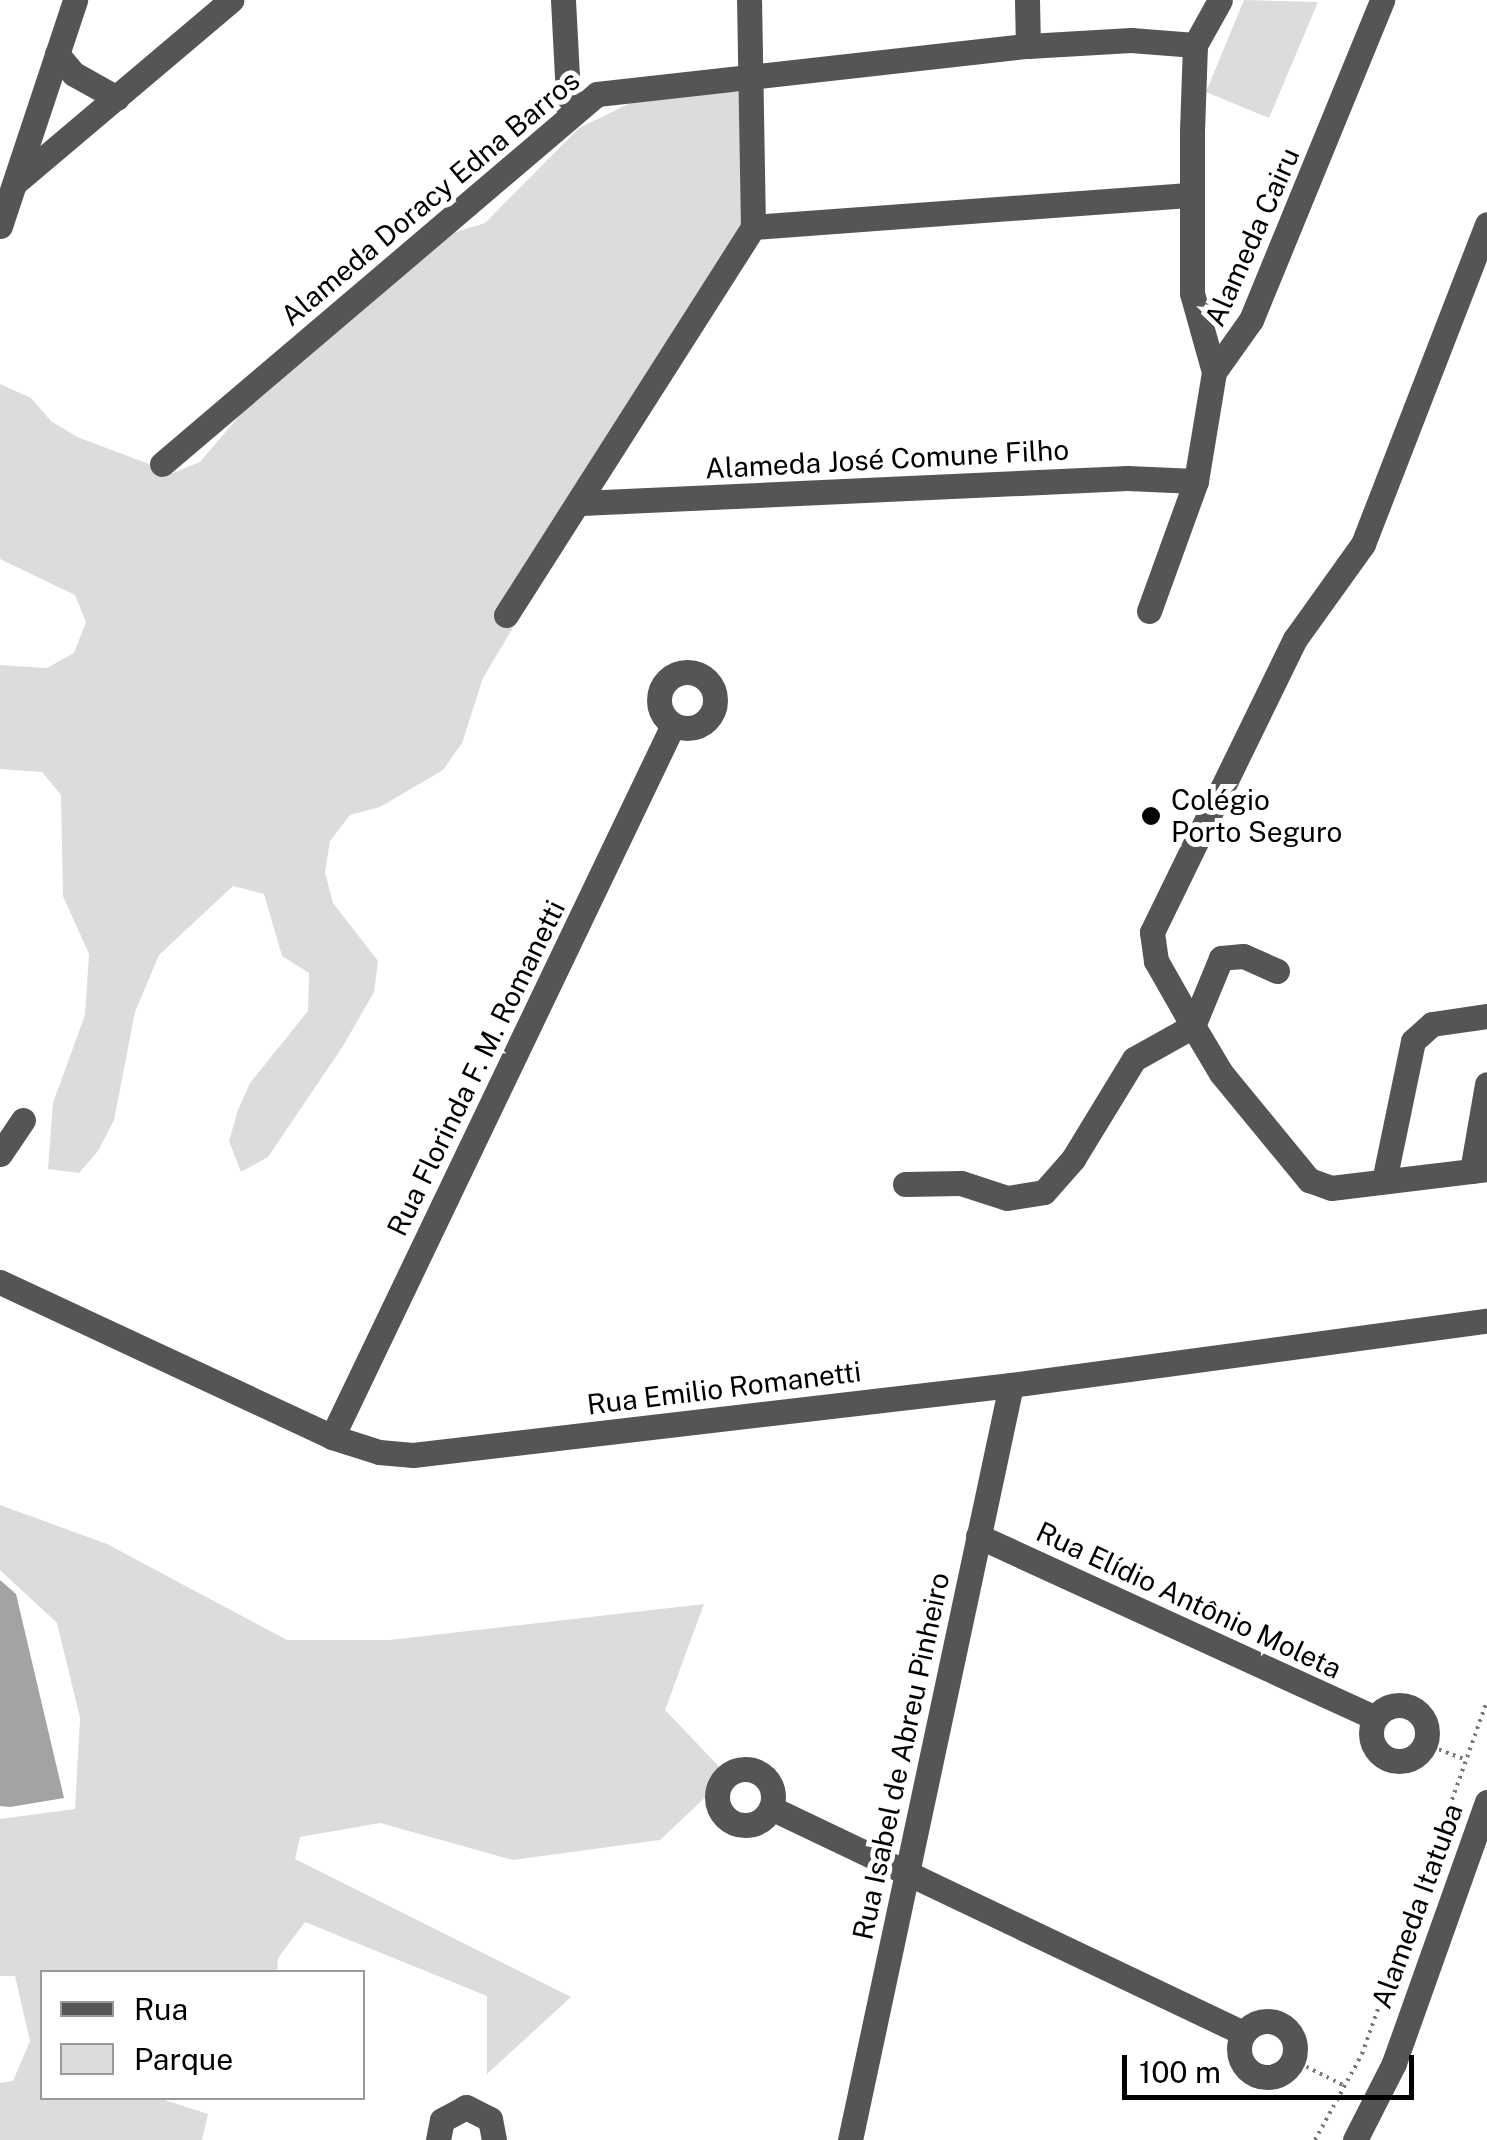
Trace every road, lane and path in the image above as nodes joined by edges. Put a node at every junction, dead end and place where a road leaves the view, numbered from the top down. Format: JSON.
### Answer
{"nodes":[{"id":1,"x":75,"y":0,"type":"edge"},
{"id":2,"x":231,"y":0,"type":"edge"},
{"id":3,"x":563,"y":0,"type":"edge"},
{"id":4,"x":749,"y":0,"type":"edge"},
{"id":5,"x":1027,"y":0,"type":"edge"},
{"id":6,"x":1220,"y":0,"type":"edge"},
{"id":7,"x":1382,"y":0,"type":"edge"},
{"id":8,"x":1195,"y":45,"type":"junction"},
{"id":9,"x":1028,"y":46,"type":"junction"},
{"id":10,"x":57,"y":54,"type":"junction"},
{"id":11,"x":750,"y":74,"type":"junction"},
{"id":12,"x":116,"y":98,"type":"junction"},
{"id":13,"x":569,"y":114,"type":"junction"},
{"id":14,"x":16,"y":182,"type":"junction"},
{"id":15,"x":1192,"y":195,"type":"junction"},
{"id":16,"x":1487,"y":224,"type":"edge"},
{"id":17,"x":0,"y":226,"type":"edge"},
{"id":18,"x":754,"y":226,"type":"junction"},
{"id":19,"x":1214,"y":372,"type":"junction"},
{"id":20,"x":162,"y":464,"type":"dead end"},
{"id":21,"x":1196,"y":481,"type":"junction"},
{"id":22,"x":581,"y":503,"type":"junction"},
{"id":23,"x":1149,"y":611,"type":"dead end"},
{"id":24,"x":506,"y":615,"type":"dead end"},
{"id":25,"x":673,"y":725,"type":"dead end"},
{"id":26,"x":1278,"y":972,"type":"dead end"},
{"id":27,"x":1487,"y":1016,"type":"edge"},
{"id":28,"x":1193,"y":1026,"type":"junction"},
{"id":29,"x":1487,"y":1084,"type":"edge"},
{"id":30,"x":23,"y":1120,"type":"dead end"},
{"id":31,"x":0,"y":1154,"type":"edge"},
{"id":32,"x":1479,"y":1170,"type":"edge"},
{"id":33,"x":1384,"y":1181,"type":"junction"},
{"id":34,"x":905,"y":1184,"type":"dead end"},
{"id":35,"x":0,"y":1282,"type":"edge"},
{"id":36,"x":1487,"y":1321,"type":"edge"},
{"id":37,"x":1011,"y":1385,"type":"junction"},
{"id":38,"x":332,"y":1436,"type":"junction"},
{"id":39,"x":978,"y":1536,"type":"junction"},
{"id":40,"x":1487,"y":1701,"type":"edge"},
{"id":41,"x":1375,"y":1718,"type":"junction"},
{"id":42,"x":1426,"y":1744,"type":"junction"},
{"id":43,"x":1466,"y":1760,"type":"junction"},
{"id":44,"x":1487,"y":1802,"type":"edge"},
{"id":45,"x":771,"y":1808,"type":"dead end"},
{"id":46,"x":904,"y":1868,"type":"junction"},
{"id":47,"x":1243,"y":2033,"type":"junction"},
{"id":48,"x":1293,"y":2060,"type":"junction"},
{"id":49,"x":1345,"y":2086,"type":"junction"},
{"id":50,"x":438,"y":2140,"type":"edge"},
{"id":51,"x":494,"y":2140,"type":"edge"},
{"id":52,"x":850,"y":2140,"type":"edge"},
{"id":53,"x":1316,"y":2140,"type":"edge"},
{"id":54,"x":1354,"y":2140,"type":"edge"}],
"edges":[{"from":1,"to":10,"type":"street"},
{"from":2,"to":12,"type":"street"},
{"from":3,"to":13,"type":"street"},
{"from":4,"to":11,"type":"street"},
{"from":5,"to":9,"type":"street"},
{"from":6,"to":8,"type":"street"},
{"from":7,"to":19,"type":"street","name":"Alameda Cairu"},
{"from":8,"to":9,"type":"street","name":"Alameda Doracy Edna Barros"},
{"from":8,"to":15,"type":"street"},
{"from":9,"to":11,"type":"street","name":"Alameda Doracy Edna Barros"},
{"from":10,"to":12,"type":"street"},
{"from":10,"to":14,"type":"street"},
{"from":11,"to":13,"type":"street","name":"Alameda Doracy Edna Barros"},
{"from":11,"to":18,"type":"street"},
{"from":12,"to":14,"type":"street"},
{"from":13,"to":20,"type":"street","name":"Alameda Doracy Edna Barros"},
{"from":14,"to":17,"type":"street"},
{"from":15,"to":18,"type":"street"},
{"from":15,"to":19,"type":"street"},
{"from":16,"to":28,"type":"street"},
{"from":18,"to":22,"type":"street"},
{"from":19,"to":21,"type":"street","name":"Alameda Cairu"},
{"from":21,"to":22,"type":"street","name":"Alameda José Comune Filho"},
{"from":21,"to":23,"type":"street","name":"Alameda Cairu"},
{"from":22,"to":24,"type":"street"},
{"from":25,"to":38,"type":"street","name":"Rua Florinda F. M. Romanetti"},
{"from":26,"to":28,"type":"street"},
{"from":27,"to":33,"type":"street"},
{"from":28,"to":33,"type":"street"},
{"from":28,"to":34,"type":"street"},
{"from":29,"to":32,"type":"street"},
{"from":30,"to":31,"type":"street"},
{"from":32,"to":33,"type":"street"},
{"from":35,"to":38,"type":"street","name":"Rua Emilio Romanetti"},
{"from":36,"to":37,"type":"street","name":"Rua Emilio Romanetti"},
{"from":37,"to":38,"type":"street","name":"Rua Emilio Romanetti"},
{"from":37,"to":39,"type":"street","name":"Rua Isabel de Abreu Pinheiro"},
{"from":39,"to":41,"type":"street","name":"Rua Elídio Antônio Moleta"},
{"from":39,"to":46,"type":"street","name":"Rua Isabel de Abreu Pinheiro"},
{"from":40,"to":43,"type":"path"},
{"from":41,"to":42,"type":"street","name":"Rua Elídio Antônio Moleta"},
{"from":41,"to":42,"type":"street"},
{"from":42,"to":43,"type":"path"},
{"from":43,"to":49,"type":"path"},
{"from":44,"to":54,"type":"street","name":"Alameda Itatuba"},
{"from":45,"to":46,"type":"street"},
{"from":46,"to":47,"type":"street"},
{"from":46,"to":52,"type":"street","name":"Rua Isabel de Abreu Pinheiro"},
{"from":47,"to":48,"type":"street"},
{"from":47,"to":48,"type":"street"},
{"from":48,"to":49,"type":"path"},
{"from":49,"to":53,"type":"path"},
{"from":50,"to":51,"type":"street"}]}
